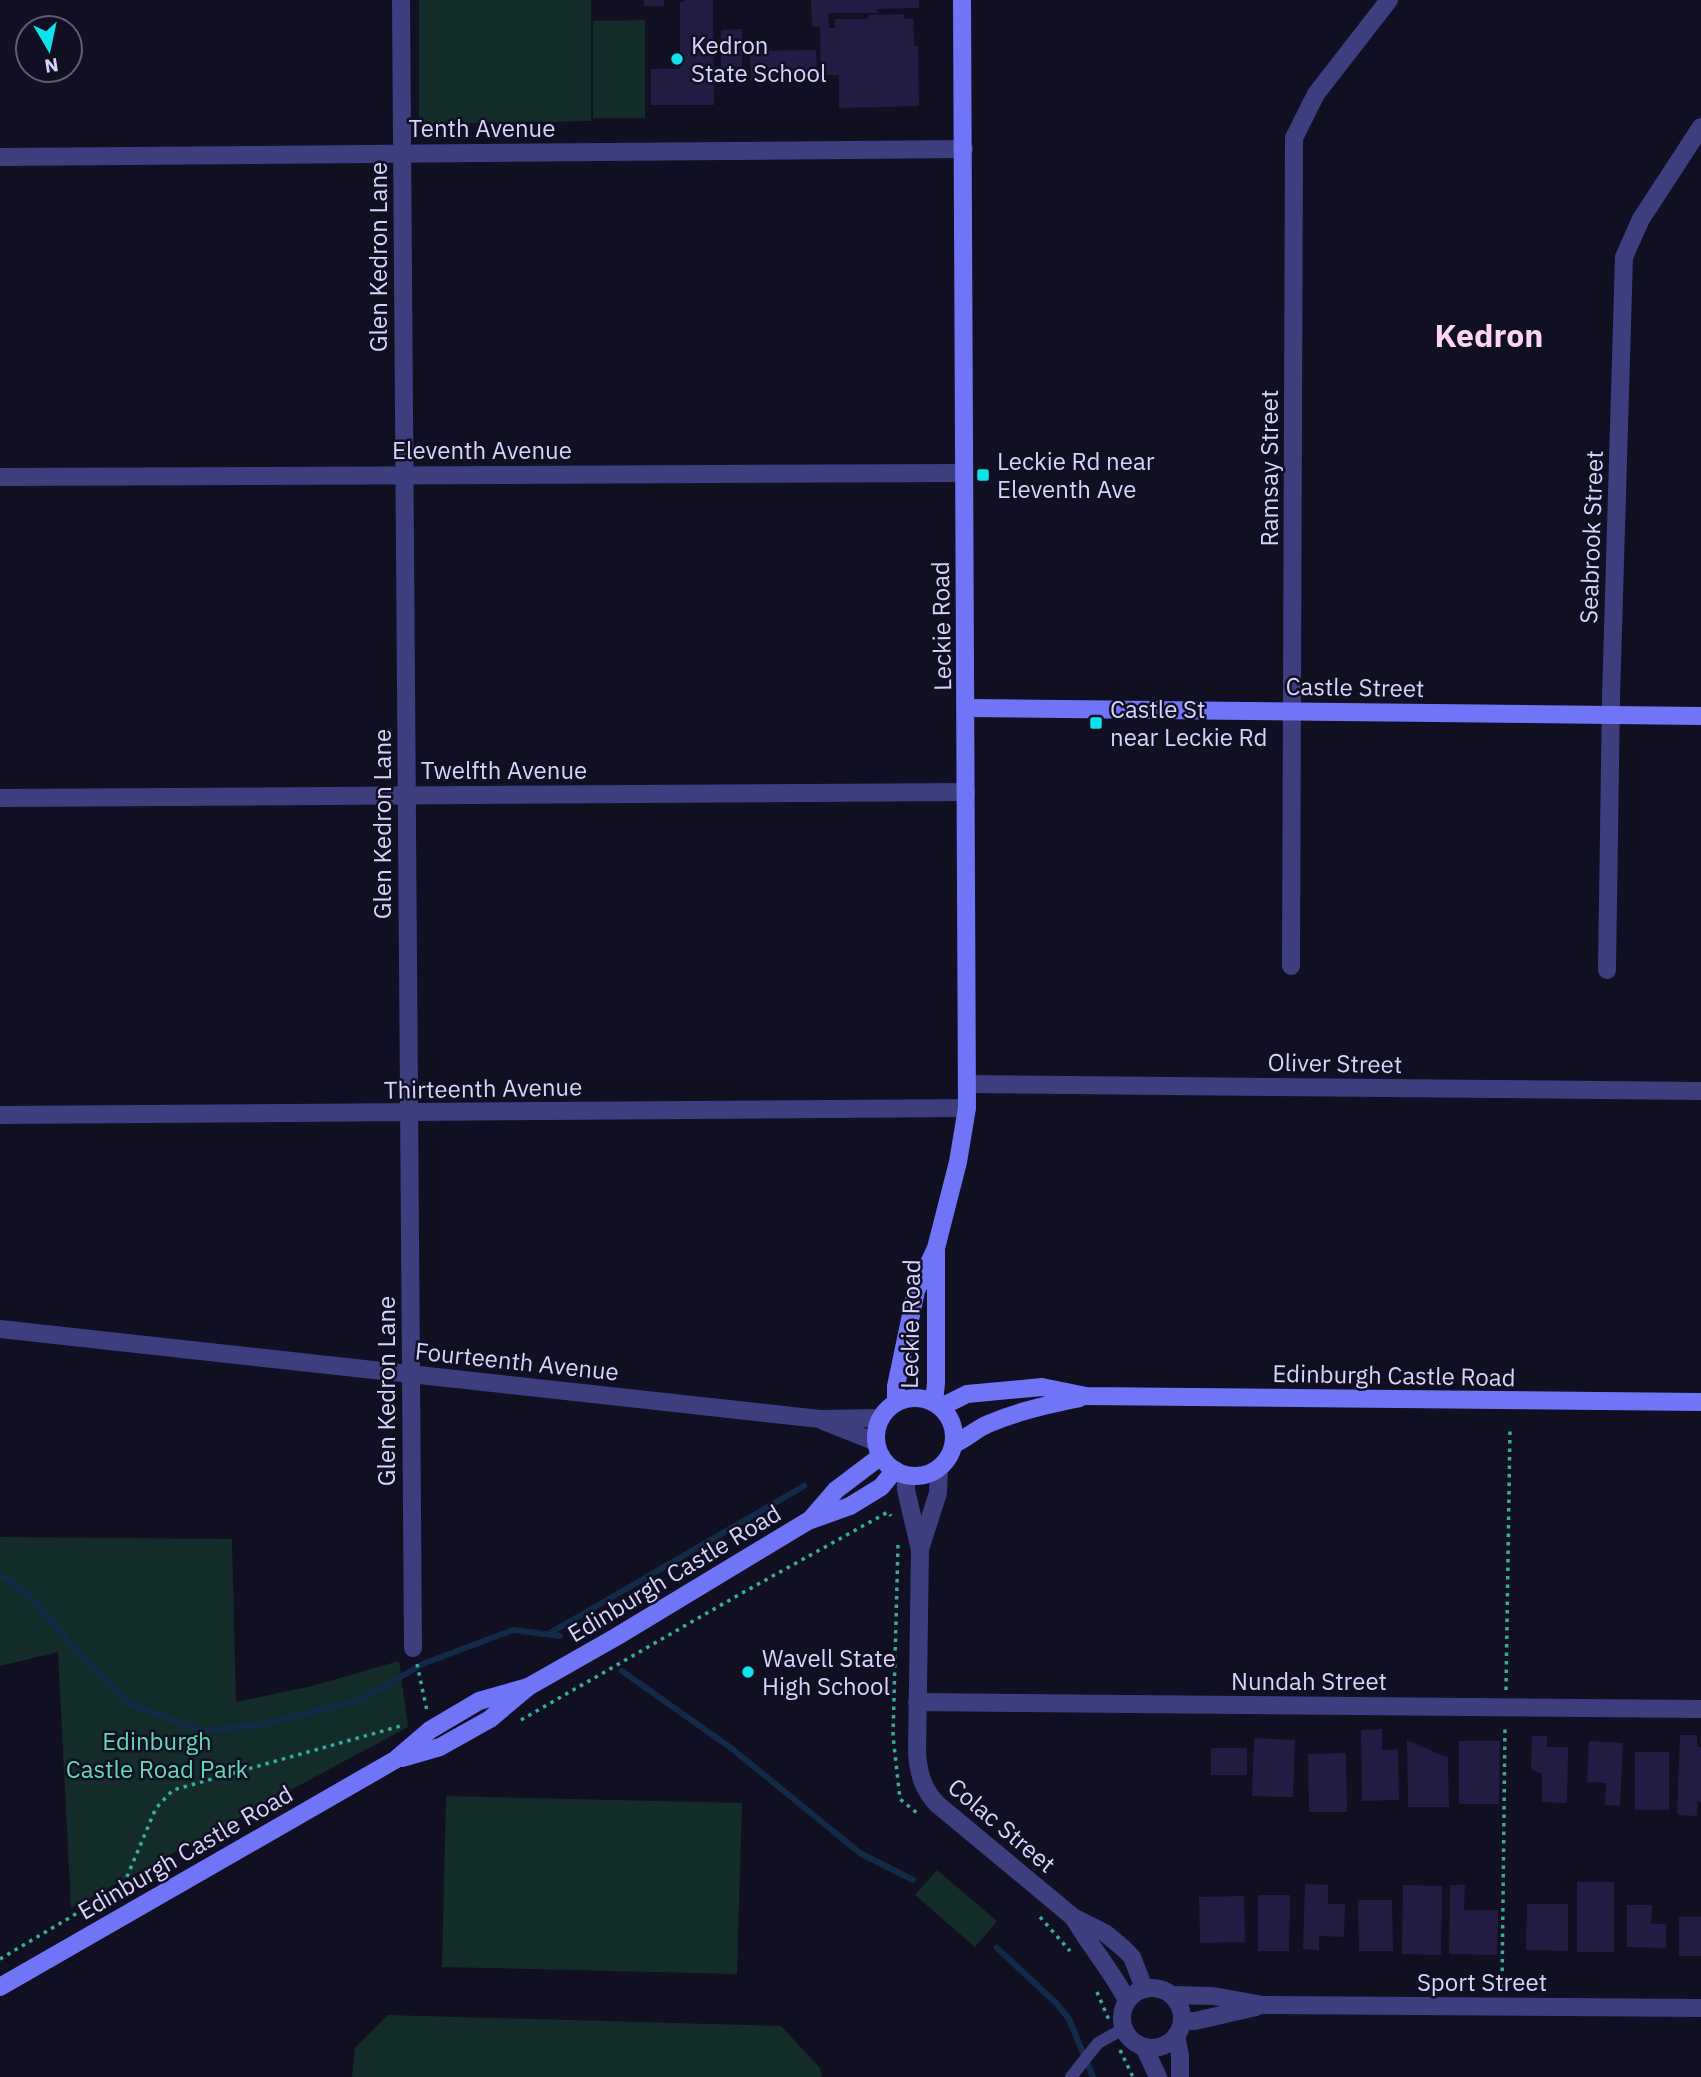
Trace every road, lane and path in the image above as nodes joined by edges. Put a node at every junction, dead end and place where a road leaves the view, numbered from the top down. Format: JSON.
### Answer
{"nodes":[{"id":1,"x":401,"y":0,"type":"edge"},
{"id":2,"x":962,"y":0,"type":"edge"},
{"id":3,"x":1389,"y":0,"type":"edge"},
{"id":4,"x":1701,"y":127,"type":"edge"},
{"id":5,"x":964,"y":149,"type":"junction"},
{"id":6,"x":402,"y":152,"type":"junction"},
{"id":7,"x":0,"y":157,"type":"edge"},
{"id":8,"x":964,"y":473,"type":"junction"},
{"id":9,"x":404,"y":475,"type":"junction"},
{"id":10,"x":0,"y":477,"type":"edge"},
{"id":11,"x":967,"y":708,"type":"junction"},
{"id":12,"x":1293,"y":710,"type":"junction"},
{"id":13,"x":1611,"y":714,"type":"junction"},
{"id":14,"x":1701,"y":716,"type":"edge"},
{"id":15,"x":966,"y":792,"type":"junction"},
{"id":16,"x":407,"y":795,"type":"junction"},
{"id":17,"x":0,"y":798,"type":"edge"},
{"id":18,"x":1291,"y":966,"type":"dead end"},
{"id":19,"x":1607,"y":970,"type":"dead end"},
{"id":20,"x":968,"y":1084,"type":"junction"},
{"id":21,"x":1701,"y":1091,"type":"edge"},
{"id":22,"x":967,"y":1108,"type":"junction"},
{"id":23,"x":408,"y":1113,"type":"junction"},
{"id":24,"x":0,"y":1115,"type":"edge"},
{"id":25,"x":936,"y":1248,"type":"junction"},
{"id":26,"x":0,"y":1329,"type":"edge"},
{"id":27,"x":410,"y":1374,"type":"junction"},
{"id":28,"x":1086,"y":1396,"type":"junction"},
{"id":29,"x":896,"y":1402,"type":"junction"},
{"id":30,"x":1701,"y":1402,"type":"edge"},
{"id":31,"x":937,"y":1404,"type":"junction"},
{"id":32,"x":881,"y":1418,"type":"junction"},
{"id":33,"x":820,"y":1419,"type":"junction"},
{"id":34,"x":954,"y":1444,"type":"junction"},
{"id":35,"x":878,"y":1449,"type":"junction"},
{"id":36,"x":939,"y":1468,"type":"junction"},
{"id":37,"x":900,"y":1472,"type":"junction"},
{"id":38,"x":893,"y":1519,"type":"dead end"},
{"id":39,"x":808,"y":1521,"type":"junction"},
{"id":40,"x":898,"y":1540,"type":"dead end"},
{"id":41,"x":920,"y":1550,"type":"junction"},
{"id":42,"x":413,"y":1648,"type":"joint"},
{"id":43,"x":917,"y":1702,"type":"junction"},
{"id":44,"x":437,"y":1708,"type":"dead end"},
{"id":45,"x":1701,"y":1709,"type":"edge"},
{"id":46,"x":427,"y":1711,"type":"junction"},
{"id":47,"x":418,"y":1717,"type":"dead end"},
{"id":48,"x":520,"y":1721,"type":"dead end"},
{"id":49,"x":408,"y":1723,"type":"dead end"},
{"id":50,"x":919,"y":1814,"type":"dead end"},
{"id":51,"x":1039,"y":1916,"type":"dead end"},
{"id":52,"x":1073,"y":1917,"type":"junction"},
{"id":53,"x":1075,"y":1957,"type":"dead end"},
{"id":54,"x":0,"y":1959,"type":"edge"},
{"id":55,"x":0,"y":1987,"type":"edge"},
{"id":56,"x":1144,"y":1988,"type":"junction"},
{"id":57,"x":1096,"y":1989,"type":"dead end"},
{"id":58,"x":1173,"y":1995,"type":"junction"},
{"id":59,"x":1126,"y":2000,"type":"junction"},
{"id":60,"x":1263,"y":2006,"type":"junction"},
{"id":61,"x":1701,"y":2008,"type":"edge"},
{"id":62,"x":1179,"y":2029,"type":"junction"},
{"id":63,"x":1118,"y":2032,"type":"junction"},
{"id":64,"x":1144,"y":2047,"type":"junction"},
{"id":65,"x":1071,"y":2077,"type":"edge"},
{"id":66,"x":1133,"y":2077,"type":"edge"},
{"id":67,"x":1158,"y":2077,"type":"edge"},
{"id":68,"x":1180,"y":2077,"type":"edge"}],
"edges":[{"from":1,"to":6,"type":"street","name":"Glen Kedron Lane"},
{"from":2,"to":5,"type":"street","name":"Leckie Road"},
{"from":3,"to":12,"type":"street","name":"Ramsay Street"},
{"from":4,"to":13,"type":"street","name":"Seabrook Street"},
{"from":5,"to":6,"type":"street","name":"Tenth Avenue"},
{"from":5,"to":8,"type":"street","name":"Leckie Road"},
{"from":6,"to":7,"type":"street","name":"Tenth Avenue"},
{"from":6,"to":9,"type":"street","name":"Glen Kedron Lane"},
{"from":8,"to":9,"type":"street","name":"Eleventh Avenue"},
{"from":8,"to":11,"type":"street","name":"Leckie Road"},
{"from":9,"to":10,"type":"street","name":"Eleventh Avenue"},
{"from":9,"to":16,"type":"street","name":"Glen Kedron Lane"},
{"from":11,"to":12,"type":"street","name":"Castle Street"},
{"from":11,"to":15,"type":"street","name":"Leckie Road"},
{"from":12,"to":13,"type":"street","name":"Castle Street"},
{"from":12,"to":18,"type":"street","name":"Ramsay Street"},
{"from":13,"to":14,"type":"street","name":"Castle Street"},
{"from":13,"to":19,"type":"street","name":"Seabrook Street"},
{"from":15,"to":16,"type":"street","name":"Twelfth Avenue"},
{"from":15,"to":20,"type":"street","name":"Leckie Road"},
{"from":16,"to":17,"type":"street","name":"Twelfth Avenue"},
{"from":16,"to":23,"type":"street","name":"Glen Kedron Lane"},
{"from":20,"to":21,"type":"street","name":"Oliver Street"},
{"from":20,"to":22,"type":"street","name":"Leckie Road"},
{"from":22,"to":23,"type":"street","name":"Thirteenth Avenue"},
{"from":22,"to":25,"type":"street","name":"Leckie Road"},
{"from":23,"to":24,"type":"street","name":"Thirteenth Avenue"},
{"from":23,"to":27,"type":"street","name":"Glen Kedron Lane"},
{"from":25,"to":29,"type":"street","name":"Leckie Road"},
{"from":25,"to":31,"type":"street","name":"Leckie Road"},
{"from":26,"to":27,"type":"street","name":"Fourteenth Avenue"},
{"from":27,"to":33,"type":"street","name":"Fourteenth Avenue"},
{"from":27,"to":42,"type":"street","name":"Glen Kedron Lane"},
{"from":28,"to":30,"type":"street","name":"Edinburgh Castle Road"},
{"from":28,"to":31,"type":"street","name":"Edinburgh Castle Road"},
{"from":28,"to":34,"type":"street","name":"Edinburgh Castle Road"},
{"from":29,"to":31,"type":"street"},
{"from":29,"to":32,"type":"street"},
{"from":31,"to":34,"type":"street"},
{"from":32,"to":33,"type":"street","name":"Fourteenth Avenue"},
{"from":32,"to":35,"type":"street"},
{"from":33,"to":35,"type":"street","name":"Fourteenth Avenue"},
{"from":34,"to":36,"type":"street"},
{"from":35,"to":37,"type":"street"},
{"from":35,"to":39,"type":"street","name":"Edinburgh Castle Road"},
{"from":36,"to":37,"type":"street"},
{"from":36,"to":41,"type":"street","name":"Colac Street"},
{"from":37,"to":39,"type":"street","name":"Edinburgh Castle Road"},
{"from":37,"to":41,"type":"street","name":"Colac Street"},
{"from":38,"to":48,"type":"path"},
{"from":39,"to":55,"type":"street","name":"Edinburgh Castle Road"},
{"from":40,"to":50,"type":"path"},
{"from":41,"to":43,"type":"street","name":"Colac Street"},
{"from":42,"to":46,"type":"path"},
{"from":43,"to":45,"type":"street","name":"Nundah Street"},
{"from":43,"to":52,"type":"street","name":"Colac Street"},
{"from":44,"to":46,"type":"path"},
{"from":46,"to":47,"type":"path"},
{"from":49,"to":54,"type":"path"},
{"from":51,"to":53,"type":"path"},
{"from":52,"to":56,"type":"street","name":"Colac Street"},
{"from":52,"to":59,"type":"street","name":"Colac Street"},
{"from":56,"to":58,"type":"street"},
{"from":56,"to":59,"type":"street"},
{"from":57,"to":63,"type":"path"},
{"from":58,"to":60,"type":"street","name":"Sport Street"},
{"from":58,"to":62,"type":"street"},
{"from":59,"to":63,"type":"street"},
{"from":60,"to":61,"type":"street","name":"Sport Street"},
{"from":60,"to":62,"type":"street","name":"Sport Street"},
{"from":62,"to":64,"type":"street"},
{"from":62,"to":68,"type":"street"},
{"from":63,"to":64,"type":"street"},
{"from":63,"to":65,"type":"lane"},
{"from":63,"to":66,"type":"path"},
{"from":64,"to":67,"type":"street"}]}
